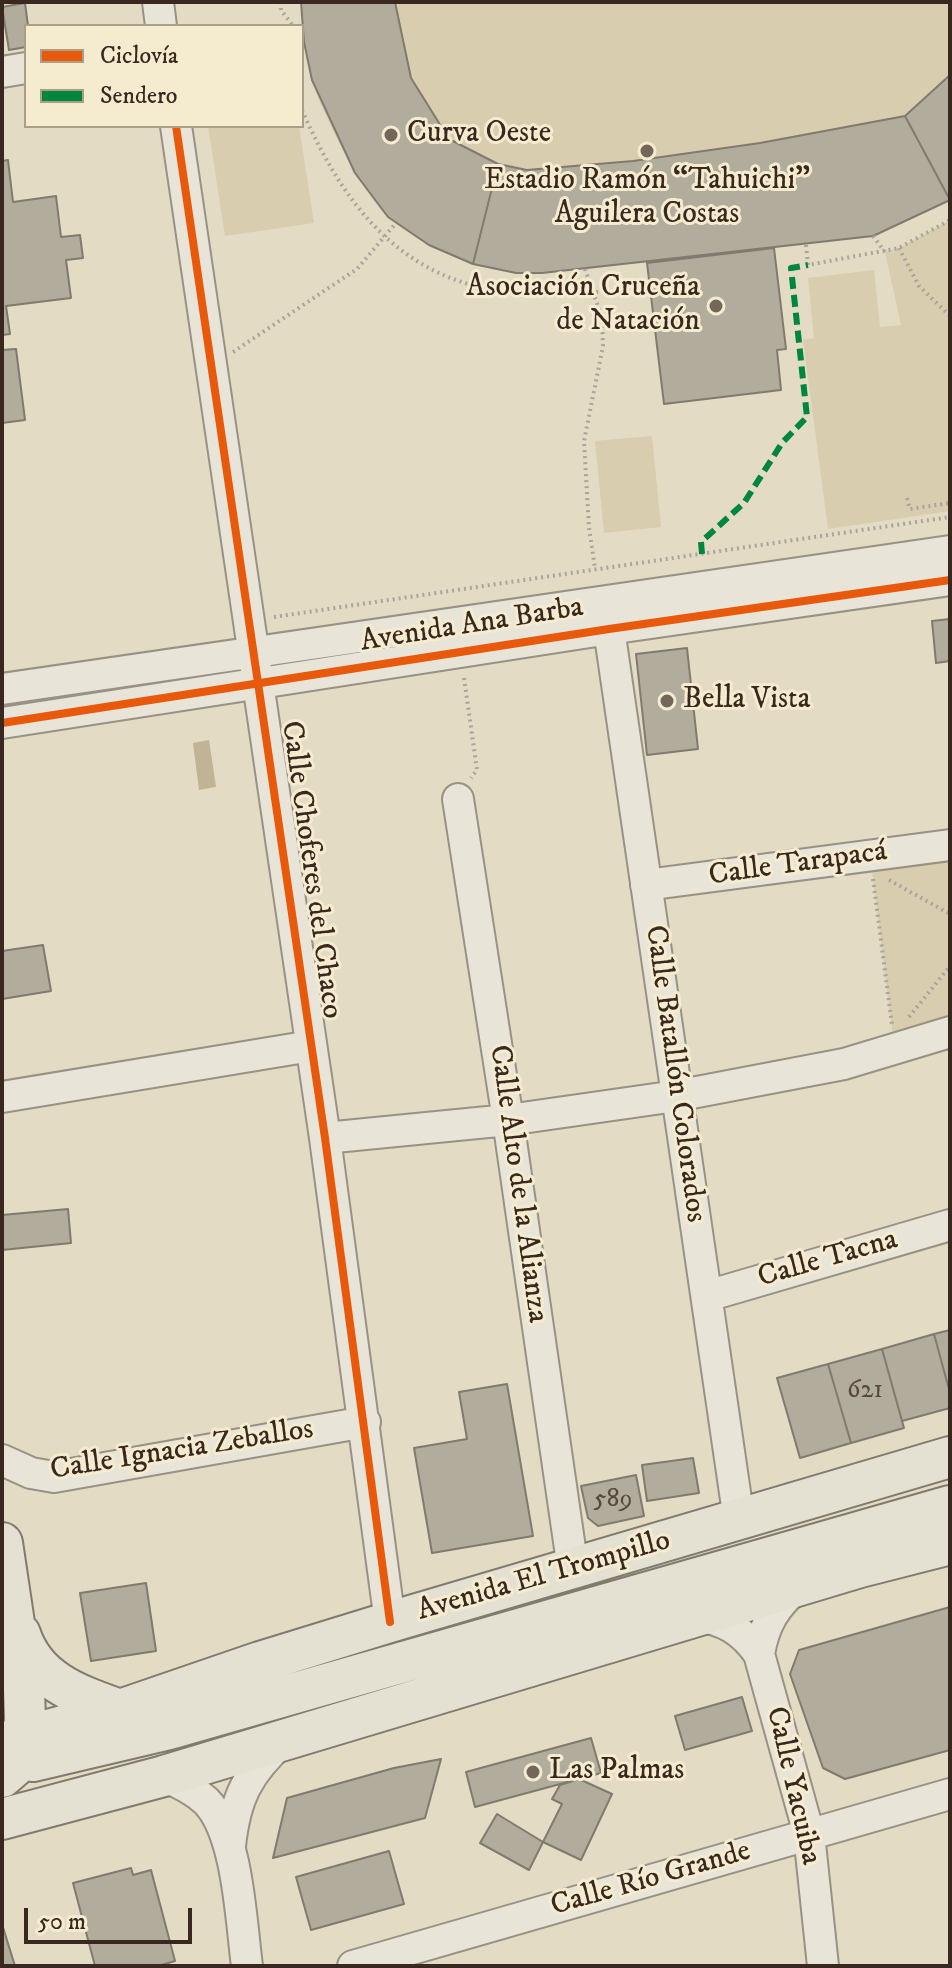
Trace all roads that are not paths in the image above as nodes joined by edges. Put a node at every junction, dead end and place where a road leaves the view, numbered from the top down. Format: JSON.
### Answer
{"nodes":[{"id":1,"x":158,"y":2,"type":"edge"},
{"id":2,"x":161,"y":24,"type":"edge"},
{"id":3,"x":24,"y":68,"type":"edge"},
{"id":4,"x":2,"y":72,"type":"edge"},
{"id":5,"x":176,"y":128,"type":"edge"},
{"id":6,"x":950,"y":551,"type":"edge"},
{"id":7,"x":896,"y":574,"type":"junction"},
{"id":8,"x":950,"y":580,"type":"edge"},
{"id":9,"x":626,"y":617,"type":"junction"},
{"id":10,"x":253,"y":650,"type":"junction"},
{"id":11,"x":258,"y":683,"type":"junction"},
{"id":12,"x":2,"y":689,"type":"edge"},
{"id":13,"x":2,"y":723,"type":"edge"},
{"id":14,"x":458,"y":799,"type":"road end"},
{"id":15,"x":950,"y":845,"type":"edge"},
{"id":16,"x":646,"y":885,"type":"junction"},
{"id":17,"x":950,"y":1032,"type":"edge"},
{"id":18,"x":311,"y":1046,"type":"junction"},
{"id":19,"x":676,"y":1096,"type":"junction"},
{"id":20,"x":2,"y":1097,"type":"edge"},
{"id":21,"x":508,"y":1120,"type":"junction"},
{"id":22,"x":325,"y":1138,"type":"junction"},
{"id":23,"x":950,"y":1225,"type":"edge"},
{"id":24,"x":707,"y":1296,"type":"junction"},
{"id":25,"x":365,"y":1422,"type":"junction"},
{"id":26,"x":950,"y":1457,"type":"edge"},
{"id":27,"x":2,"y":1460,"type":"edge"},
{"id":28,"x":950,"y":1506,"type":"edge"},
{"id":29,"x":739,"y":1520,"type":"junction"},
{"id":30,"x":851,"y":1535,"type":"junction"},
{"id":31,"x":2,"y":1543,"type":"edge"},
{"id":32,"x":950,"y":1544,"type":"edge"},
{"id":33,"x":650,"y":1547,"type":"junction"},
{"id":34,"x":573,"y":1569,"type":"junction"},
{"id":35,"x":798,"y":1587,"type":"junction"},
{"id":36,"x":11,"y":1603,"type":"junction"},
{"id":37,"x":696,"y":1616,"type":"junction"},
{"id":38,"x":390,"y":1622,"type":"junction"},
{"id":39,"x":759,"y":1654,"type":"junction"},
{"id":40,"x":120,"y":1710,"type":"junction"},
{"id":41,"x":286,"y":1738,"type":"junction"},
{"id":42,"x":8,"y":1757,"type":"edge"},
{"id":43,"x":164,"y":1776,"type":"junction"},
{"id":44,"x":125,"y":1786,"type":"junction"},
{"id":45,"x":950,"y":1794,"type":"edge"},
{"id":46,"x":2,"y":1819,"type":"edge"},
{"id":47,"x":809,"y":1834,"type":"junction"},
{"id":48,"x":230,"y":1848,"type":"junction"},
{"id":49,"x":247,"y":1966,"type":"edge"},
{"id":50,"x":353,"y":1966,"type":"edge"},
{"id":51,"x":823,"y":1966,"type":"edge"}],
"edges":[{"from":1,"to":2,"type":"street"},
{"from":3,"to":4,"type":"street"},
{"from":5,"to":10,"type":"street","name":"Calle Choferes del Chaco"},
{"from":6,"to":7,"type":"street","name":"Avenida Ana Barba"},
{"from":7,"to":8,"type":"street","name":"Avenida Ana Barba"},
{"from":7,"to":9,"type":"street","name":"Avenida Ana Barba"},
{"from":9,"to":10,"type":"street","name":"Avenida Ana Barba"},
{"from":9,"to":11,"type":"street","name":"Avenida Ana Barba"},
{"from":9,"to":16,"type":"street","name":"Calle Batallón Colorados"},
{"from":10,"to":11,"type":"street","name":"Calle Choferes del Chaco"},
{"from":10,"to":12,"type":"street","name":"Avenida Ana Barba"},
{"from":11,"to":13,"type":"street","name":"Avenida Ana Barba"},
{"from":11,"to":18,"type":"street","name":"Calle Choferes del Chaco"},
{"from":14,"to":21,"type":"street","name":"Calle Alto de la Alianza"},
{"from":15,"to":16,"type":"street","name":"Calle Tarapacá"},
{"from":16,"to":19,"type":"street","name":"Calle Batallón Colorados"},
{"from":17,"to":19,"type":"street"},
{"from":18,"to":20,"type":"street"},
{"from":18,"to":22,"type":"street","name":"Calle Choferes del Chaco"},
{"from":19,"to":21,"type":"street"},
{"from":19,"to":24,"type":"street","name":"Calle Batallón Colorados"},
{"from":21,"to":22,"type":"street"},
{"from":21,"to":34,"type":"street","name":"Calle Alto de la Alianza"},
{"from":22,"to":25,"type":"street","name":"Calle Choferes del Chaco"},
{"from":23,"to":24,"type":"street","name":"Calle Tacna"},
{"from":24,"to":29,"type":"street","name":"Calle Batallón Colorados"},
{"from":25,"to":27,"type":"street","name":"Calle Ignacia Zeballos"},
{"from":25,"to":38,"type":"street","name":"Calle Choferes del Chaco"},
{"from":26,"to":29,"type":"main road","name":"Avenida El Trompillo"},
{"from":28,"to":30,"type":"main road","name":"Avenida El Trompillo"},
{"from":29,"to":33,"type":"main road","name":"Avenida El Trompillo"},
{"from":30,"to":33,"type":"main road"},
{"from":30,"to":42,"type":"main road","name":"Avenida El Trompillo"},
{"from":31,"to":36,"type":"main road"},
{"from":32,"to":35,"type":"main road"},
{"from":33,"to":34,"type":"main road","name":"Avenida El Trompillo"},
{"from":34,"to":38,"type":"main road","name":"Avenida El Trompillo"},
{"from":35,"to":37,"type":"main road"},
{"from":35,"to":39,"type":"street"},
{"from":36,"to":40,"type":"main road"},
{"from":36,"to":42,"type":"main road"},
{"from":37,"to":39,"type":"street"},
{"from":37,"to":41,"type":"main road"},
{"from":38,"to":40,"type":"main road","name":"Avenida El Trompillo"},
{"from":39,"to":47,"type":"street","name":"Calle Yacuiba"},
{"from":40,"to":42,"type":"main road","name":"Avenida El Trompillo"},
{"from":41,"to":43,"type":"main road"},
{"from":41,"to":48,"type":"street"},
{"from":42,"to":44,"type":"main road"},
{"from":43,"to":44,"type":"main road"},
{"from":43,"to":48,"type":"street"},
{"from":44,"to":46,"type":"main road"},
{"from":45,"to":47,"type":"street","name":"Calle Río Grande"},
{"from":47,"to":50,"type":"street","name":"Calle Río Grande"},
{"from":47,"to":51,"type":"street","name":"Calle Yacuiba"},
{"from":48,"to":49,"type":"street"}]}
